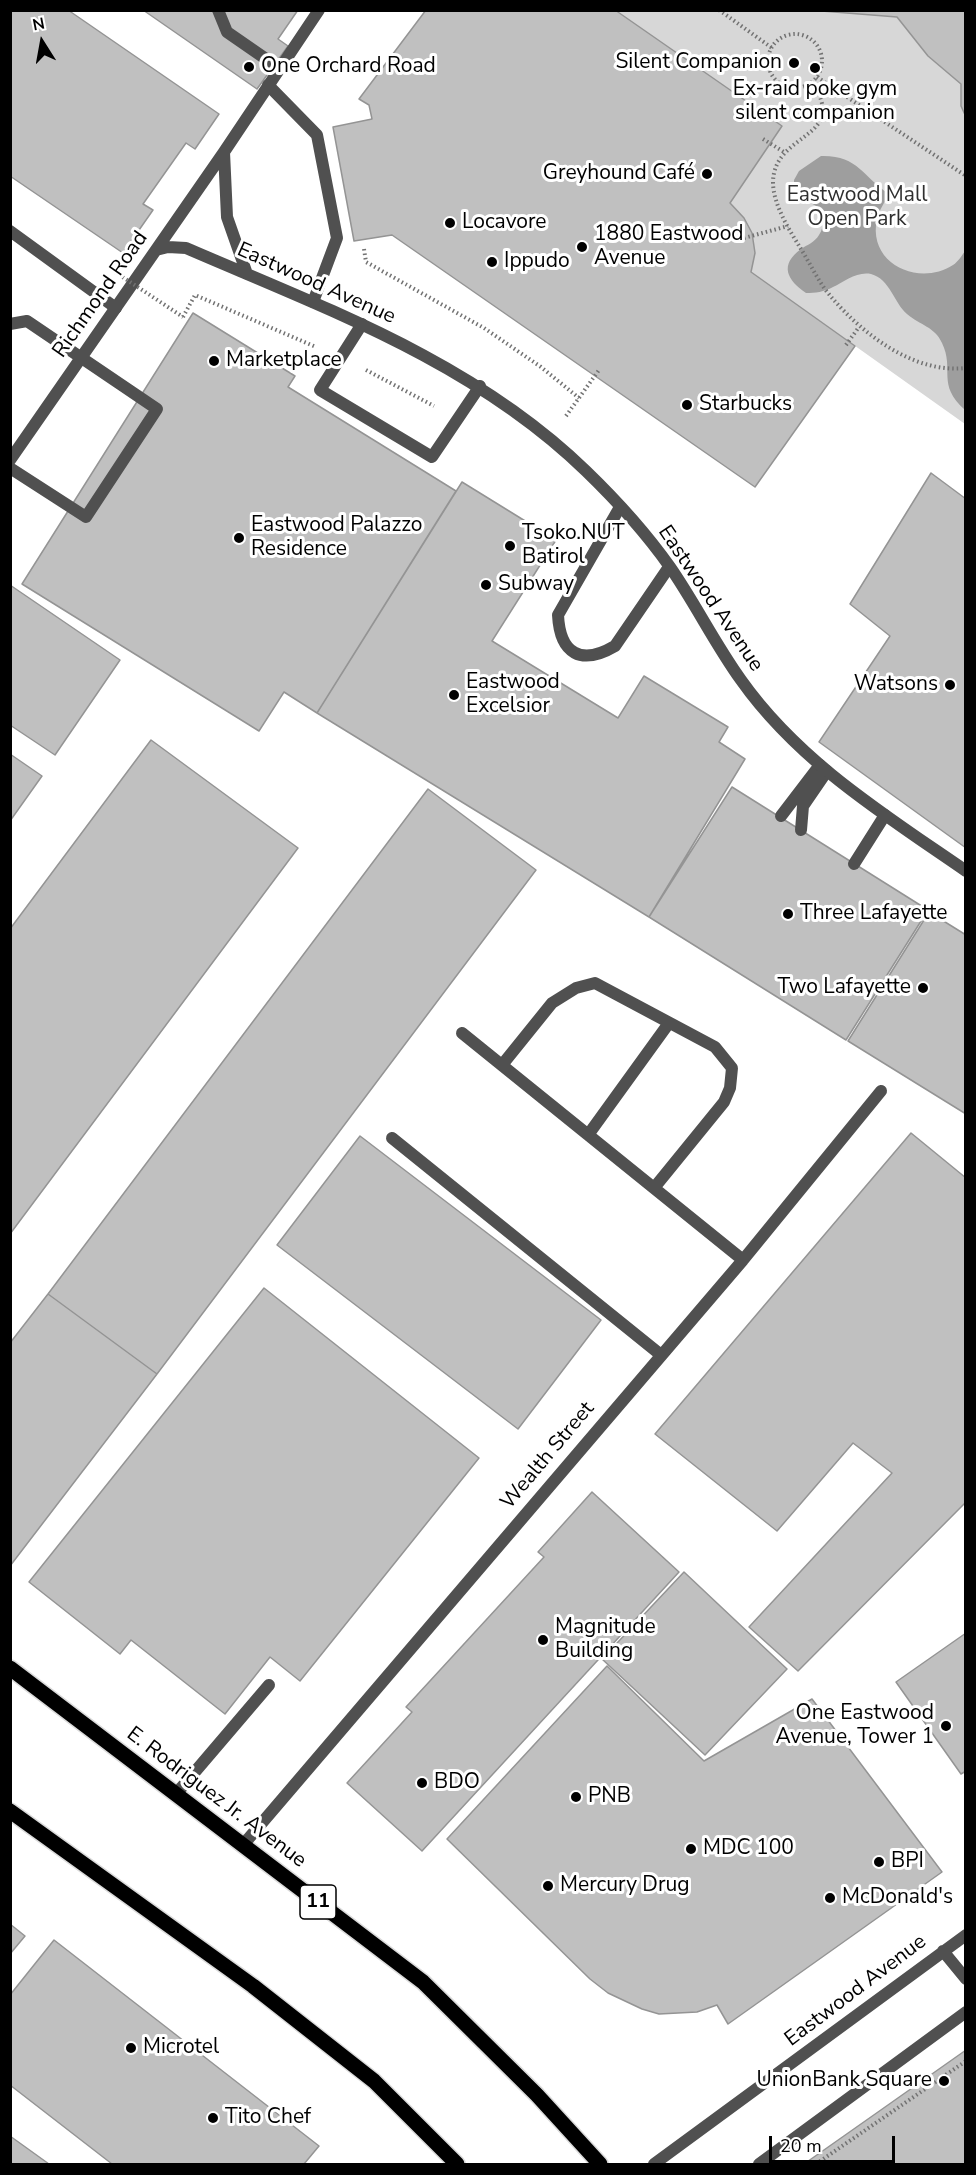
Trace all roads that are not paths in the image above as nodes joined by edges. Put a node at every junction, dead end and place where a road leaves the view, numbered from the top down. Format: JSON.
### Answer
{"nodes":[{"id":1,"x":218,"y":10,"type":"edge"},
{"id":2,"x":319,"y":10,"type":"edge"},
{"id":3,"x":279,"y":68,"type":"junction"},
{"id":4,"x":268,"y":85,"type":"junction"},
{"id":5,"x":224,"y":152,"type":"junction"},
{"id":6,"x":10,"y":231,"type":"edge"},
{"id":7,"x":156,"y":250,"type":"junction"},
{"id":8,"x":247,"y":274,"type":"junction"},
{"id":9,"x":313,"y":302,"type":"junction"},
{"id":10,"x":116,"y":308,"type":"junction"},
{"id":11,"x":10,"y":324,"type":"edge"},
{"id":12,"x":362,"y":324,"type":"junction"},
{"id":13,"x":82,"y":357,"type":"junction"},
{"id":14,"x":480,"y":386,"type":"junction"},
{"id":15,"x":10,"y":460,"type":"edge"},
{"id":16,"x":10,"y":468,"type":"edge"},
{"id":17,"x":620,"y":507,"type":"junction"},
{"id":18,"x":669,"y":567,"type":"junction"},
{"id":19,"x":823,"y":768,"type":"junction"},
{"id":20,"x":885,"y":815,"type":"junction"},
{"id":21,"x":781,"y":816,"type":"dead end"},
{"id":22,"x":801,"y":830,"type":"dead end"},
{"id":23,"x":854,"y":864,"type":"dead end"},
{"id":24,"x":966,"y":871,"type":"edge"},
{"id":25,"x":669,"y":1023,"type":"junction"},
{"id":26,"x":462,"y":1033,"type":"dead end"},
{"id":27,"x":502,"y":1065,"type":"junction"},
{"id":28,"x":881,"y":1091,"type":"dead end"},
{"id":29,"x":588,"y":1135,"type":"junction"},
{"id":30,"x":392,"y":1138,"type":"dead end"},
{"id":31,"x":654,"y":1188,"type":"junction"},
{"id":32,"x":743,"y":1260,"type":"junction"},
{"id":33,"x":661,"y":1355,"type":"junction"},
{"id":34,"x":10,"y":1668,"type":"edge"},
{"id":35,"x":268,"y":1685,"type":"dead end"},
{"id":36,"x":176,"y":1794,"type":"junction"},
{"id":37,"x":10,"y":1811,"type":"edge"},
{"id":38,"x":243,"y":1845,"type":"junction"},
{"id":39,"x":966,"y":1935,"type":"edge"},
{"id":40,"x":943,"y":1950,"type":"junction"},
{"id":41,"x":966,"y":1979,"type":"edge"},
{"id":42,"x":966,"y":2012,"type":"edge"},
{"id":43,"x":457,"y":2164,"type":"edge"},
{"id":44,"x":600,"y":2164,"type":"edge"},
{"id":45,"x":654,"y":2164,"type":"edge"},
{"id":46,"x":759,"y":2164,"type":"edge"}],
"edges":[{"from":1,"to":3,"type":"street"},
{"from":2,"to":3,"type":"street","name":"Richmond Road"},
{"from":3,"to":4,"type":"street","name":"Richmond Road"},
{"from":4,"to":5,"type":"street","name":"Richmond Road"},
{"from":4,"to":9,"type":"street"},
{"from":5,"to":7,"type":"street","name":"Richmond Road"},
{"from":5,"to":8,"type":"street"},
{"from":6,"to":10,"type":"street"},
{"from":7,"to":8,"type":"street","name":"Eastwood Avenue"},
{"from":7,"to":10,"type":"street","name":"Richmond Road"},
{"from":8,"to":9,"type":"street","name":"Eastwood Avenue"},
{"from":9,"to":12,"type":"street","name":"Eastwood Avenue"},
{"from":10,"to":13,"type":"street","name":"Richmond Road"},
{"from":11,"to":13,"type":"street"},
{"from":12,"to":14,"type":"street","name":"Eastwood Avenue"},
{"from":12,"to":14,"type":"street"},
{"from":13,"to":15,"type":"street","name":"Richmond Road"},
{"from":13,"to":16,"type":"street"},
{"from":14,"to":17,"type":"street","name":"Eastwood Avenue"},
{"from":17,"to":18,"type":"street","name":"Eastwood Avenue"},
{"from":17,"to":18,"type":"street"},
{"from":18,"to":19,"type":"street","name":"Eastwood Avenue"},
{"from":19,"to":20,"type":"street","name":"Eastwood Avenue"},
{"from":19,"to":21,"type":"street"},
{"from":19,"to":22,"type":"street"},
{"from":20,"to":23,"type":"street"},
{"from":20,"to":24,"type":"street","name":"Eastwood Avenue"},
{"from":25,"to":27,"type":"street"},
{"from":25,"to":29,"type":"street"},
{"from":25,"to":31,"type":"street"},
{"from":26,"to":27,"type":"street"},
{"from":27,"to":29,"type":"street"},
{"from":28,"to":32,"type":"street","name":"Wealth Street"},
{"from":29,"to":31,"type":"street"},
{"from":30,"to":33,"type":"street"},
{"from":31,"to":32,"type":"street"},
{"from":32,"to":33,"type":"street","name":"Wealth Street"},
{"from":33,"to":38,"type":"street","name":"Wealth Street"},
{"from":34,"to":36,"type":"main road","name":"E. Rodriguez Jr. Avenue","number":"11"},
{"from":35,"to":36,"type":"street"},
{"from":36,"to":38,"type":"main road","name":"E. Rodriguez Jr. Avenue","number":"11"},
{"from":37,"to":43,"type":"main road"},
{"from":38,"to":44,"type":"main road","name":"E. Rodriguez Jr. Avenue","number":"11"},
{"from":39,"to":40,"type":"street","name":"Eastwood Avenue"},
{"from":40,"to":41,"type":"street"},
{"from":40,"to":45,"type":"street","name":"Eastwood Avenue"},
{"from":42,"to":46,"type":"street"}]}
